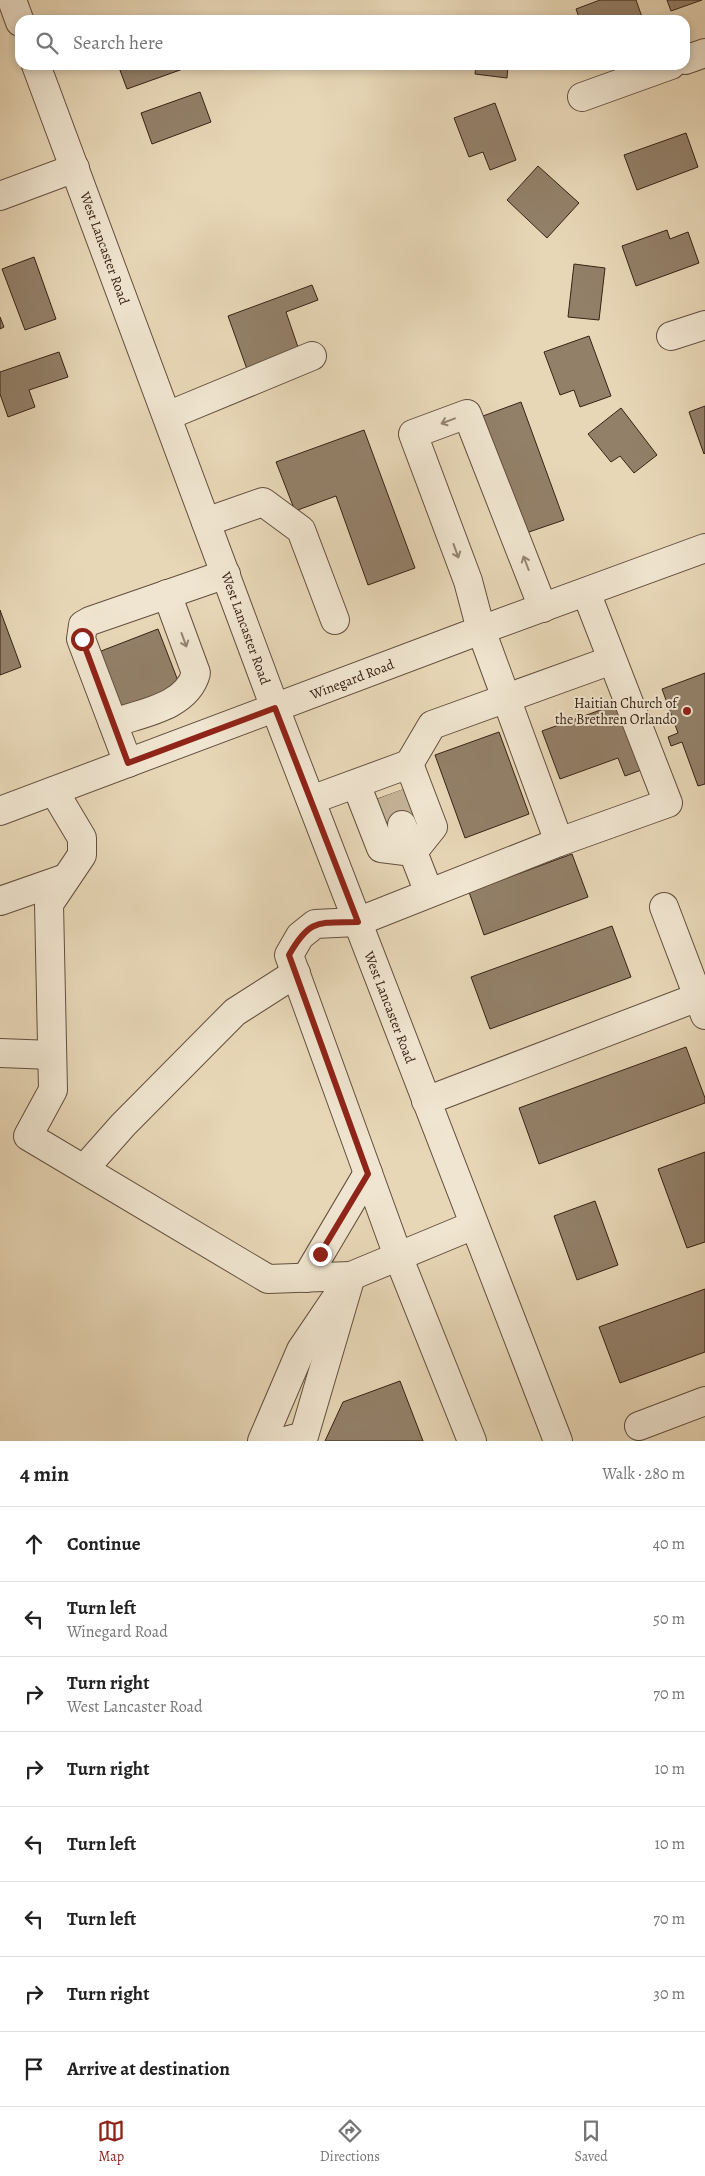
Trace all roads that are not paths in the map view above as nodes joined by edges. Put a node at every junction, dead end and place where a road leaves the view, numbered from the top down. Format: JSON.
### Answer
{"nodes":[{"id":1,"x":12,"y":0,"type":"edge"},
{"id":2,"x":17,"y":15,"type":"edge"},
{"id":3,"x":705,"y":53,"type":"edge"},
{"id":4,"x":690,"y":58,"type":"edge"},
{"id":5,"x":38,"y":70,"type":"edge"},
{"id":6,"x":657,"y":70,"type":"edge"},
{"id":7,"x":582,"y":97,"type":"dead end"},
{"id":8,"x":75,"y":168,"type":"junction"},
{"id":9,"x":0,"y":196,"type":"edge"},
{"id":10,"x":705,"y":325,"type":"edge"},
{"id":11,"x":671,"y":336,"type":"dead end"},
{"id":12,"x":312,"y":356,"type":"dead end"},
{"id":13,"x":167,"y":416,"type":"junction"},
{"id":14,"x":206,"y":522,"type":"junction"},
{"id":15,"x":705,"y":548,"type":"edge"},
{"id":16,"x":226,"y":574,"type":"junction"},
{"id":17,"x":586,"y":592,"type":"junction"},
{"id":18,"x":167,"y":594,"type":"junction"},
{"id":19,"x":543,"y":608,"type":"junction"},
{"id":20,"x":335,"y":620,"type":"dead end"},
{"id":21,"x":481,"y":630,"type":"junction"},
{"id":22,"x":612,"y":660,"type":"junction"},
{"id":23,"x":506,"y":699,"type":"junction"},
{"id":24,"x":275,"y":708,"type":"junction"},
{"id":25,"x":113,"y":723,"type":"junction"},
{"id":26,"x":128,"y":763,"type":"junction"},
{"id":27,"x":409,"y":764,"type":"junction"},
{"id":28,"x":356,"y":784,"type":"junction"},
{"id":29,"x":54,"y":791,"type":"junction"},
{"id":30,"x":311,"y":800,"type":"junction"},
{"id":31,"x":0,"y":811,"type":"edge"},
{"id":32,"x":402,"y":825,"type":"tunnel mouth"},
{"id":33,"x":558,"y":842,"type":"junction"},
{"id":34,"x":413,"y":852,"type":"junction"},
{"id":35,"x":66,"y":878,"type":"junction"},
{"id":36,"x":429,"y":893,"type":"junction"},
{"id":37,"x":0,"y":901,"type":"edge"},
{"id":38,"x":664,"y":907,"type":"dead end"},
{"id":39,"x":358,"y":922,"type":"junction"},
{"id":40,"x":296,"y":973,"type":"junction"},
{"id":41,"x":702,"y":1006,"type":"edge"},
{"id":42,"x":0,"y":1053,"type":"edge"},
{"id":43,"x":52,"y":1055,"type":"junction"},
{"id":44,"x":426,"y":1101,"type":"junction"},
{"id":45,"x":84,"y":1169,"type":"junction"},
{"id":46,"x":368,"y":1174,"type":"junction"},
{"id":47,"x":474,"y":1225,"type":"junction"},
{"id":48,"x":398,"y":1256,"type":"junction"},
{"id":49,"x":351,"y":1276,"type":"junction"},
{"id":50,"x":306,"y":1278,"type":"junction"},
{"id":51,"x":705,"y":1401,"type":"edge"},
{"id":52,"x":639,"y":1426,"type":"dead end"},
{"id":53,"x":262,"y":1441,"type":"edge"},
{"id":54,"x":285,"y":1441,"type":"edge"},
{"id":55,"x":472,"y":1441,"type":"edge"},
{"id":56,"x":558,"y":1441,"type":"edge"}],
"edges":[{"from":1,"to":2,"type":"street"},
{"from":3,"to":4,"type":"street"},
{"from":5,"to":8,"type":"street","name":"West Lancaster Road"},
{"from":6,"to":7,"type":"street"},
{"from":8,"to":9,"type":"street"},
{"from":8,"to":13,"type":"street","name":"West Lancaster Road"},
{"from":10,"to":11,"type":"street"},
{"from":12,"to":13,"type":"street"},
{"from":13,"to":14,"type":"street","name":"West Lancaster Road"},
{"from":14,"to":16,"type":"street","name":"West Lancaster Road"},
{"from":14,"to":20,"type":"street"},
{"from":15,"to":17,"type":"street","name":"Winegard Road"},
{"from":16,"to":18,"type":"street"},
{"from":16,"to":24,"type":"street","name":"West Lancaster Road"},
{"from":17,"to":19,"type":"street","name":"Winegard Road"},
{"from":17,"to":22,"type":"street"},
{"from":18,"to":25,"type":"street","one_way":true},
{"from":18,"to":25,"type":"street"},
{"from":19,"to":21,"type":"street","name":"Winegard Road"},
{"from":19,"to":21,"type":"street","one_way":true},
{"from":21,"to":23,"type":"street"},
{"from":21,"to":24,"type":"street","name":"Winegard Road"},
{"from":22,"to":23,"type":"street"},
{"from":22,"to":33,"type":"street"},
{"from":23,"to":27,"type":"street"},
{"from":23,"to":33,"type":"street"},
{"from":24,"to":26,"type":"street","name":"Winegard Road"},
{"from":24,"to":30,"type":"street","name":"West Lancaster Road"},
{"from":25,"to":26,"type":"street"},
{"from":26,"to":29,"type":"street","name":"Winegard Road"},
{"from":27,"to":28,"type":"street"},
{"from":27,"to":34,"type":"street"},
{"from":28,"to":30,"type":"street"},
{"from":28,"to":34,"type":"street"},
{"from":29,"to":31,"type":"street","name":"Winegard Road"},
{"from":29,"to":35,"type":"street"},
{"from":30,"to":39,"type":"street","name":"West Lancaster Road"},
{"from":32,"to":34,"type":"street"},
{"from":33,"to":36,"type":"street"},
{"from":34,"to":36,"type":"street"},
{"from":35,"to":37,"type":"street"},
{"from":35,"to":43,"type":"street"},
{"from":36,"to":39,"type":"street"},
{"from":38,"to":41,"type":"street"},
{"from":39,"to":40,"type":"street"},
{"from":39,"to":44,"type":"street","name":"West Lancaster Road"},
{"from":40,"to":45,"type":"street"},
{"from":40,"to":46,"type":"street"},
{"from":41,"to":44,"type":"street"},
{"from":42,"to":43,"type":"street"},
{"from":43,"to":45,"type":"street"},
{"from":44,"to":47,"type":"street","name":"West Lancaster Road"},
{"from":45,"to":50,"type":"street"},
{"from":46,"to":48,"type":"street"},
{"from":46,"to":50,"type":"street"},
{"from":47,"to":48,"type":"street"},
{"from":47,"to":56,"type":"street","name":"West Lancaster Road"},
{"from":48,"to":49,"type":"street"},
{"from":48,"to":55,"type":"street"},
{"from":49,"to":50,"type":"street"},
{"from":49,"to":53,"type":"street"},
{"from":49,"to":54,"type":"street"},
{"from":51,"to":52,"type":"street"}]}
